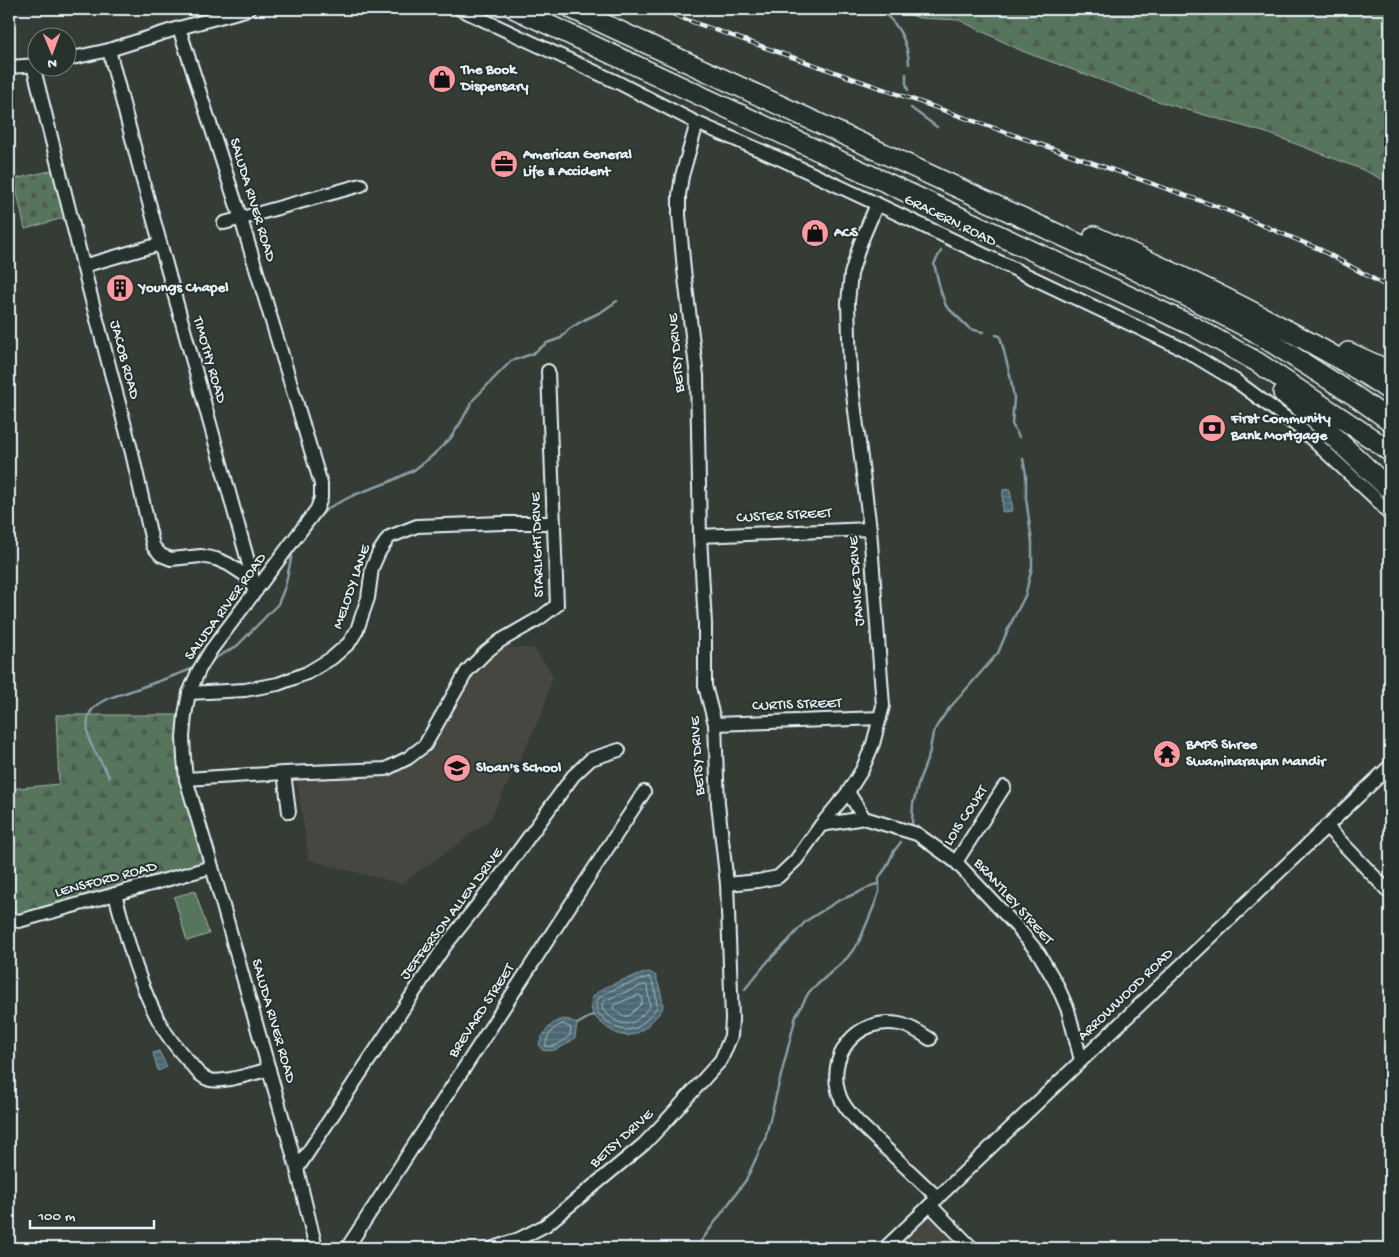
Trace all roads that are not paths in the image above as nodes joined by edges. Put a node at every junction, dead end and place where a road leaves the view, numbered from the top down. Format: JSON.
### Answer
{"nodes":[{"id":1,"x":249,"y":9,"type":"edge"},
{"id":2,"x":460,"y":9,"type":"edge"},
{"id":3,"x":514,"y":9,"type":"edge"},
{"id":4,"x":572,"y":9,"type":"edge"},
{"id":5,"x":179,"y":28,"type":"junction"},
{"id":6,"x":109,"y":50,"type":"junction"},
{"id":7,"x":78,"y":57,"type":"edge"},
{"id":8,"x":28,"y":66,"type":"edge"},
{"id":9,"x":9,"y":68,"type":"edge"},
{"id":10,"x":38,"y":78,"type":"edge"},
{"id":11,"x":738,"y":86,"type":"junction"},
{"id":12,"x":698,"y":123,"type":"junction"},
{"id":13,"x":361,"y":185,"type":"dead end"},
{"id":14,"x":877,"y":204,"type":"junction"},
{"id":15,"x":241,"y":219,"type":"junction"},
{"id":16,"x":224,"y":223,"type":"dead end"},
{"id":17,"x":160,"y":244,"type":"junction"},
{"id":18,"x":83,"y":266,"type":"junction"},
{"id":19,"x":1210,"y":290,"type":"junction"},
{"id":20,"x":1193,"y":326,"type":"junction"},
{"id":21,"x":548,"y":371,"type":"dead end"},
{"id":22,"x":1390,"y":371,"type":"edge"},
{"id":23,"x":1390,"y":391,"type":"edge"},
{"id":24,"x":1390,"y":422,"type":"edge"},
{"id":25,"x":1390,"y":452,"type":"edge"},
{"id":26,"x":1390,"y":490,"type":"edge"},
{"id":27,"x":1390,"y":515,"type":"edge"},
{"id":28,"x":553,"y":523,"type":"junction"},
{"id":29,"x":870,"y":529,"type":"junction"},
{"id":30,"x":700,"y":536,"type":"junction"},
{"id":31,"x":256,"y":591,"type":"junction"},
{"id":32,"x":189,"y":693,"type":"junction"},
{"id":33,"x":880,"y":718,"type":"junction"},
{"id":34,"x":714,"y":724,"type":"junction"},
{"id":35,"x":619,"y":750,"type":"dead end"},
{"id":36,"x":1390,"y":766,"type":"edge"},
{"id":37,"x":284,"y":773,"type":"junction"},
{"id":38,"x":186,"y":779,"type":"junction"},
{"id":39,"x":1004,"y":787,"type":"dead end"},
{"id":40,"x":644,"y":792,"type":"dead end"},
{"id":41,"x":848,"y":792,"type":"junction"},
{"id":42,"x":289,"y":812,"type":"dead end"},
{"id":43,"x":864,"y":818,"type":"junction"},
{"id":44,"x":821,"y":825,"type":"junction"},
{"id":45,"x":1326,"y":826,"type":"junction"},
{"id":46,"x":956,"y":862,"type":"junction"},
{"id":47,"x":212,"y":867,"type":"junction"},
{"id":48,"x":727,"y":884,"type":"junction"},
{"id":49,"x":1390,"y":893,"type":"edge"},
{"id":50,"x":115,"y":894,"type":"junction"},
{"id":51,"x":9,"y":919,"type":"edge"},
{"id":52,"x":930,"y":1039,"type":"dead end"},
{"id":53,"x":1081,"y":1060,"type":"junction"},
{"id":54,"x":269,"y":1069,"type":"junction"},
{"id":55,"x":297,"y":1169,"type":"junction"},
{"id":56,"x":934,"y":1201,"type":"junction"},
{"id":57,"x":316,"y":1248,"type":"edge"},
{"id":58,"x":347,"y":1248,"type":"edge"},
{"id":59,"x":493,"y":1248,"type":"edge"},
{"id":60,"x":885,"y":1248,"type":"edge"},
{"id":61,"x":972,"y":1248,"type":"edge"}],
"edges":[{"from":1,"to":5,"type":"street"},
{"from":2,"to":12,"type":"street","name":"GRACERN ROAD"},
{"from":3,"to":20,"type":"highway"},
{"from":4,"to":11,"type":"highway"},
{"from":5,"to":6,"type":"street"},
{"from":5,"to":15,"type":"street","name":"SALUDA RIVER ROAD"},
{"from":6,"to":7,"type":"street"},
{"from":6,"to":17,"type":"street","name":"TIMOTHY ROAD"},
{"from":8,"to":9,"type":"street"},
{"from":10,"to":18,"type":"street","name":"JACOB ROAD"},
{"from":11,"to":19,"type":"highway"},
{"from":11,"to":24,"type":"highway"},
{"from":12,"to":14,"type":"street","name":"GRACERN ROAD"},
{"from":12,"to":30,"type":"street","name":"BETSY DRIVE"},
{"from":13,"to":15,"type":"street"},
{"from":14,"to":27,"type":"street","name":"GRACERN ROAD"},
{"from":14,"to":29,"type":"street","name":"JANICE DRIVE"},
{"from":15,"to":16,"type":"street"},
{"from":15,"to":31,"type":"street","name":"SALUDA RIVER ROAD"},
{"from":17,"to":18,"type":"street"},
{"from":17,"to":31,"type":"street","name":"TIMOTHY ROAD"},
{"from":18,"to":31,"type":"street","name":"JACOB ROAD"},
{"from":19,"to":22,"type":"highway"},
{"from":19,"to":23,"type":"highway"},
{"from":20,"to":25,"type":"highway"},
{"from":20,"to":26,"type":"highway"},
{"from":21,"to":28,"type":"street","name":"STARLIGHT DRIVE"},
{"from":28,"to":32,"type":"street","name":"MELODY LANE"},
{"from":28,"to":37,"type":"street","name":"STARLIGHT DRIVE"},
{"from":29,"to":30,"type":"street","name":"CUSTER STREET"},
{"from":29,"to":33,"type":"street","name":"JANICE DRIVE"},
{"from":30,"to":34,"type":"street","name":"BETSY DRIVE"},
{"from":31,"to":32,"type":"street","name":"SALUDA RIVER ROAD"},
{"from":32,"to":38,"type":"street","name":"SALUDA RIVER ROAD"},
{"from":33,"to":34,"type":"street","name":"CURTIS STREET"},
{"from":33,"to":41,"type":"street","name":"JANICE DRIVE"},
{"from":34,"to":48,"type":"street","name":"BETSY DRIVE"},
{"from":35,"to":55,"type":"street","name":"JEFFERSON ALLEN DRIVE"},
{"from":36,"to":45,"type":"street","name":"ARROWWOOD ROAD"},
{"from":37,"to":38,"type":"street","name":"STARLIGHT DRIVE"},
{"from":37,"to":42,"type":"street"},
{"from":38,"to":47,"type":"street","name":"SALUDA RIVER ROAD"},
{"from":39,"to":46,"type":"street","name":"LOIS COURT"},
{"from":40,"to":58,"type":"street","name":"BREVARD STREET"},
{"from":41,"to":43,"type":"street"},
{"from":41,"to":44,"type":"street","name":"JANICE DRIVE"},
{"from":43,"to":44,"type":"street","name":"BRANTLEY STREET"},
{"from":43,"to":46,"type":"street","name":"BRANTLEY STREET"},
{"from":44,"to":48,"type":"street","name":"JANICE DRIVE"},
{"from":45,"to":49,"type":"street"},
{"from":45,"to":53,"type":"street","name":"ARROWWOOD ROAD"},
{"from":46,"to":53,"type":"street","name":"BRANTLEY STREET"},
{"from":47,"to":50,"type":"street","name":"LENSFORD ROAD"},
{"from":47,"to":54,"type":"street","name":"SALUDA RIVER ROAD"},
{"from":48,"to":59,"type":"street","name":"BETSY DRIVE"},
{"from":50,"to":51,"type":"street","name":"LENSFORD ROAD"},
{"from":50,"to":54,"type":"street"},
{"from":52,"to":56,"type":"street"},
{"from":53,"to":56,"type":"street","name":"ARROWWOOD ROAD"},
{"from":54,"to":55,"type":"street","name":"SALUDA RIVER ROAD"},
{"from":55,"to":57,"type":"street","name":"SALUDA RIVER ROAD"},
{"from":56,"to":60,"type":"street","name":"ARROWWOOD ROAD"},
{"from":56,"to":61,"type":"street"}]}
